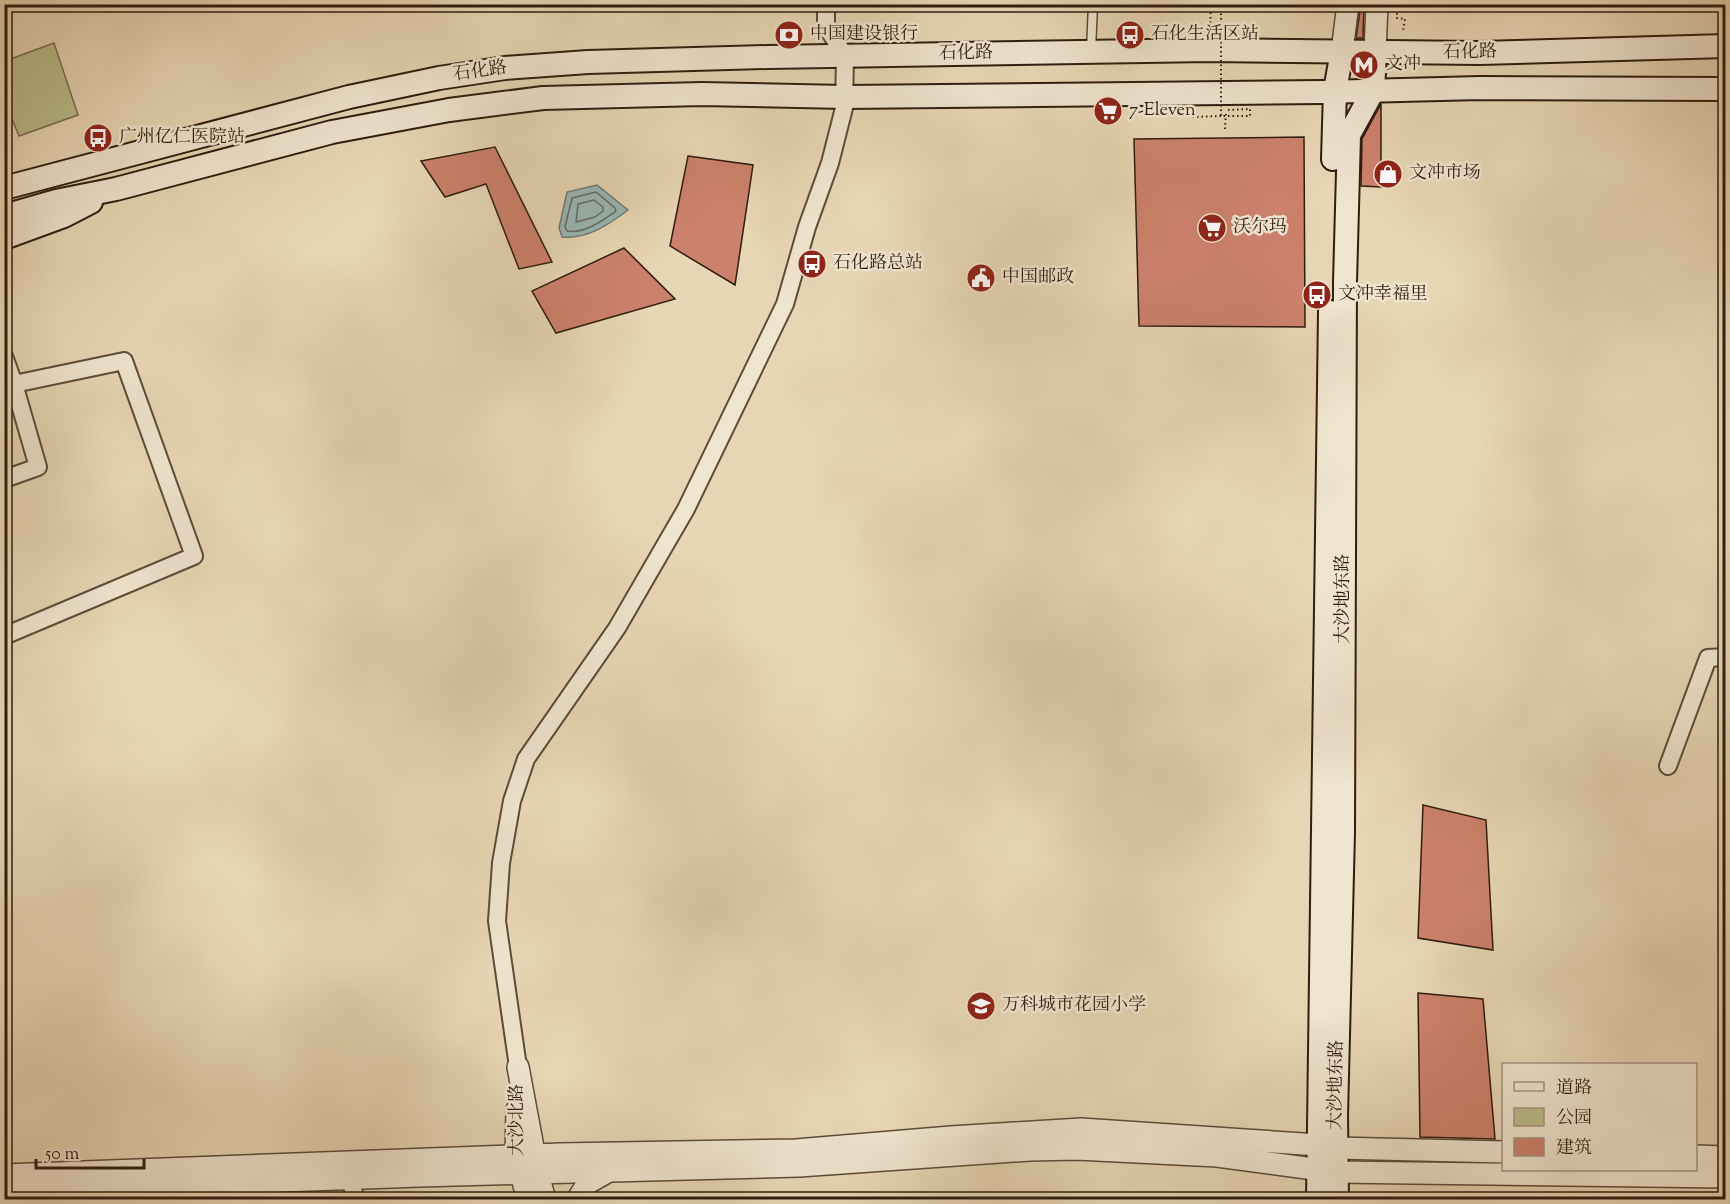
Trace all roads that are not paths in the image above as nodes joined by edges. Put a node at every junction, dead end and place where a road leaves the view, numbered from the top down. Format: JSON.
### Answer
{"nodes":[{"id":1,"x":826,"y":4,"type":"edge"},
{"id":2,"x":1093,"y":4,"type":"edge"},
{"id":3,"x":1348,"y":4,"type":"edge"},
{"id":4,"x":1377,"y":4,"type":"edge"},
{"id":5,"x":1725,"y":45,"type":"edge"},
{"id":6,"x":1342,"y":51,"type":"junction"},
{"id":7,"x":1091,"y":52,"type":"junction"},
{"id":8,"x":1375,"y":53,"type":"junction"},
{"id":9,"x":845,"y":56,"type":"junction"},
{"id":10,"x":1725,"y":89,"type":"edge"},
{"id":11,"x":1373,"y":91,"type":"junction"},
{"id":12,"x":1335,"y":92,"type":"junction"},
{"id":13,"x":845,"y":97,"type":"junction"},
{"id":14,"x":4,"y":188,"type":"edge"},
{"id":15,"x":116,"y":189,"type":"junction"},
{"id":16,"x":4,"y":216,"type":"edge"},
{"id":17,"x":4,"y":238,"type":"edge"},
{"id":18,"x":4,"y":356,"type":"edge"},
{"id":19,"x":14,"y":384,"type":"junction"},
{"id":20,"x":4,"y":479,"type":"edge"},
{"id":21,"x":4,"y":636,"type":"edge"},
{"id":22,"x":1725,"y":657,"type":"edge"},
{"id":23,"x":1668,"y":766,"type":"dead end"},
{"id":24,"x":518,"y":1067,"type":"joint"},
{"id":25,"x":1327,"y":1146,"type":"junction"},
{"id":26,"x":1502,"y":1152,"type":"edge"},
{"id":27,"x":1697,"y":1156,"type":"edge"},
{"id":28,"x":1725,"y":1157,"type":"edge"},
{"id":29,"x":527,"y":1165,"type":"junction"},
{"id":30,"x":350,"y":1170,"type":"junction"},
{"id":31,"x":609,"y":1171,"type":"junction"},
{"id":32,"x":1327,"y":1171,"type":"junction"},
{"id":33,"x":4,"y":1175,"type":"edge"},
{"id":34,"x":1725,"y":1177,"type":"edge"},
{"id":35,"x":4,"y":1191,"type":"edge"},
{"id":36,"x":356,"y":1200,"type":"edge"},
{"id":37,"x":528,"y":1200,"type":"edge"},
{"id":38,"x":545,"y":1200,"type":"edge"},
{"id":39,"x":577,"y":1200,"type":"edge"},
{"id":40,"x":1318,"y":1200,"type":"edge"},
{"id":41,"x":1337,"y":1200,"type":"edge"}],
"edges":[{"from":1,"to":9,"type":"street"},
{"from":2,"to":7,"type":"lane"},
{"from":3,"to":6,"type":"street","name":"大沙地东路"},
{"from":4,"to":8,"type":"street","name":"大沙地东路"},
{"from":5,"to":8,"type":"main road","name":"石化路"},
{"from":6,"to":7,"type":"main road","name":"石化路"},
{"from":6,"to":8,"type":"main road","name":"石化路"},
{"from":6,"to":12,"type":"main road","name":"大沙地东路"},
{"from":7,"to":9,"type":"main road","name":"石化路"},
{"from":8,"to":11,"type":"main road","name":"大沙地东路"},
{"from":9,"to":13,"type":"street"},
{"from":9,"to":14,"type":"main road","name":"石化路"},
{"from":10,"to":11,"type":"main road","name":"石化路"},
{"from":11,"to":12,"type":"main road","name":"石化路"},
{"from":11,"to":25,"type":"main road","name":"大沙地东路"},
{"from":12,"to":13,"type":"main road","name":"石化路"},
{"from":12,"to":25,"type":"main road","name":"大沙地东路"},
{"from":13,"to":15,"type":"main road","name":"石化路"},
{"from":13,"to":24,"type":"street"},
{"from":15,"to":16,"type":"main road","name":"石化路"},
{"from":15,"to":17,"type":"main road"},
{"from":18,"to":19,"type":"street"},
{"from":19,"to":20,"type":"street"},
{"from":19,"to":21,"type":"street"},
{"from":22,"to":23,"type":"street"},
{"from":24,"to":29,"type":"street","name":"大沙北路"},
{"from":25,"to":26,"type":"street"},
{"from":25,"to":29,"type":"street"},
{"from":25,"to":32,"type":"main road","name":"大沙地东路"},
{"from":27,"to":28,"type":"street"},
{"from":29,"to":30,"type":"street"},
{"from":29,"to":31,"type":"street"},
{"from":29,"to":37,"type":"street","name":"大沙北路"},
{"from":29,"to":38,"type":"street","name":"大沙北路"},
{"from":30,"to":33,"type":"street"},
{"from":30,"to":35,"type":"street"},
{"from":30,"to":36,"type":"street"},
{"from":31,"to":32,"type":"street"},
{"from":31,"to":39,"type":"street"},
{"from":32,"to":34,"type":"street"},
{"from":32,"to":40,"type":"main road","name":"大沙地东路"},
{"from":32,"to":41,"type":"main road","name":"大沙地东路"}]}
